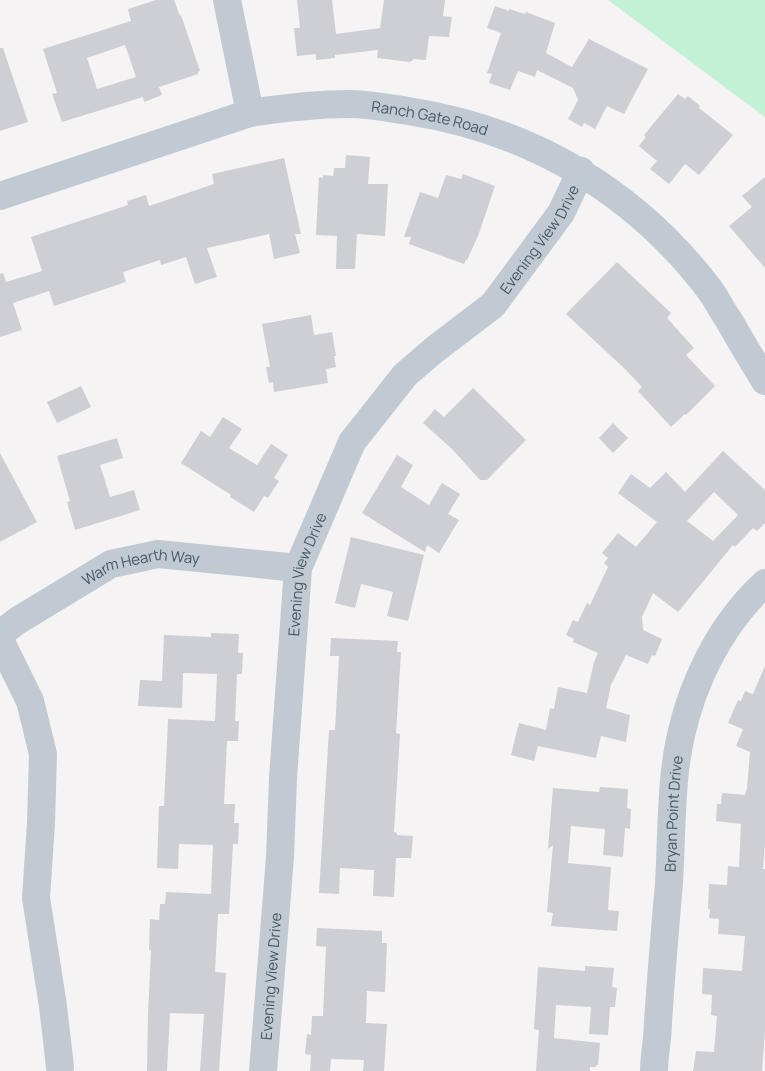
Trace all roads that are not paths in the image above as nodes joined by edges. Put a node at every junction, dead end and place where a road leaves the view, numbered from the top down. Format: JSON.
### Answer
{"nodes":[{"id":1,"x":227,"y":0,"type":"edge"},
{"id":2,"x":250,"y":113,"type":"junction"},
{"id":3,"x":581,"y":172,"type":"junction"},
{"id":4,"x":0,"y":196,"type":"edge"},
{"id":5,"x":765,"y":381,"type":"edge"},
{"id":6,"x":298,"y":568,"type":"junction"},
{"id":7,"x":765,"y":583,"type":"edge"},
{"id":8,"x":0,"y":634,"type":"edge"},
{"id":9,"x":0,"y":640,"type":"edge"},
{"id":10,"x":60,"y":1067,"type":"dead end"},
{"id":11,"x":263,"y":1071,"type":"edge"},
{"id":12,"x":654,"y":1071,"type":"edge"}],
"edges":[{"from":1,"to":2,"type":"street"},
{"from":2,"to":3,"type":"street","name":"Ranch Gate Road"},
{"from":2,"to":4,"type":"street","name":"Ranch Gate Road"},
{"from":3,"to":5,"type":"street","name":"Ranch Gate Road"},
{"from":3,"to":6,"type":"street","name":"Evening View Drive"},
{"from":6,"to":8,"type":"street","name":"Warm Hearth Way"},
{"from":6,"to":11,"type":"street","name":"Evening View Drive"},
{"from":7,"to":12,"type":"street","name":"Bryan Point Drive"},
{"from":9,"to":10,"type":"street"}]}
